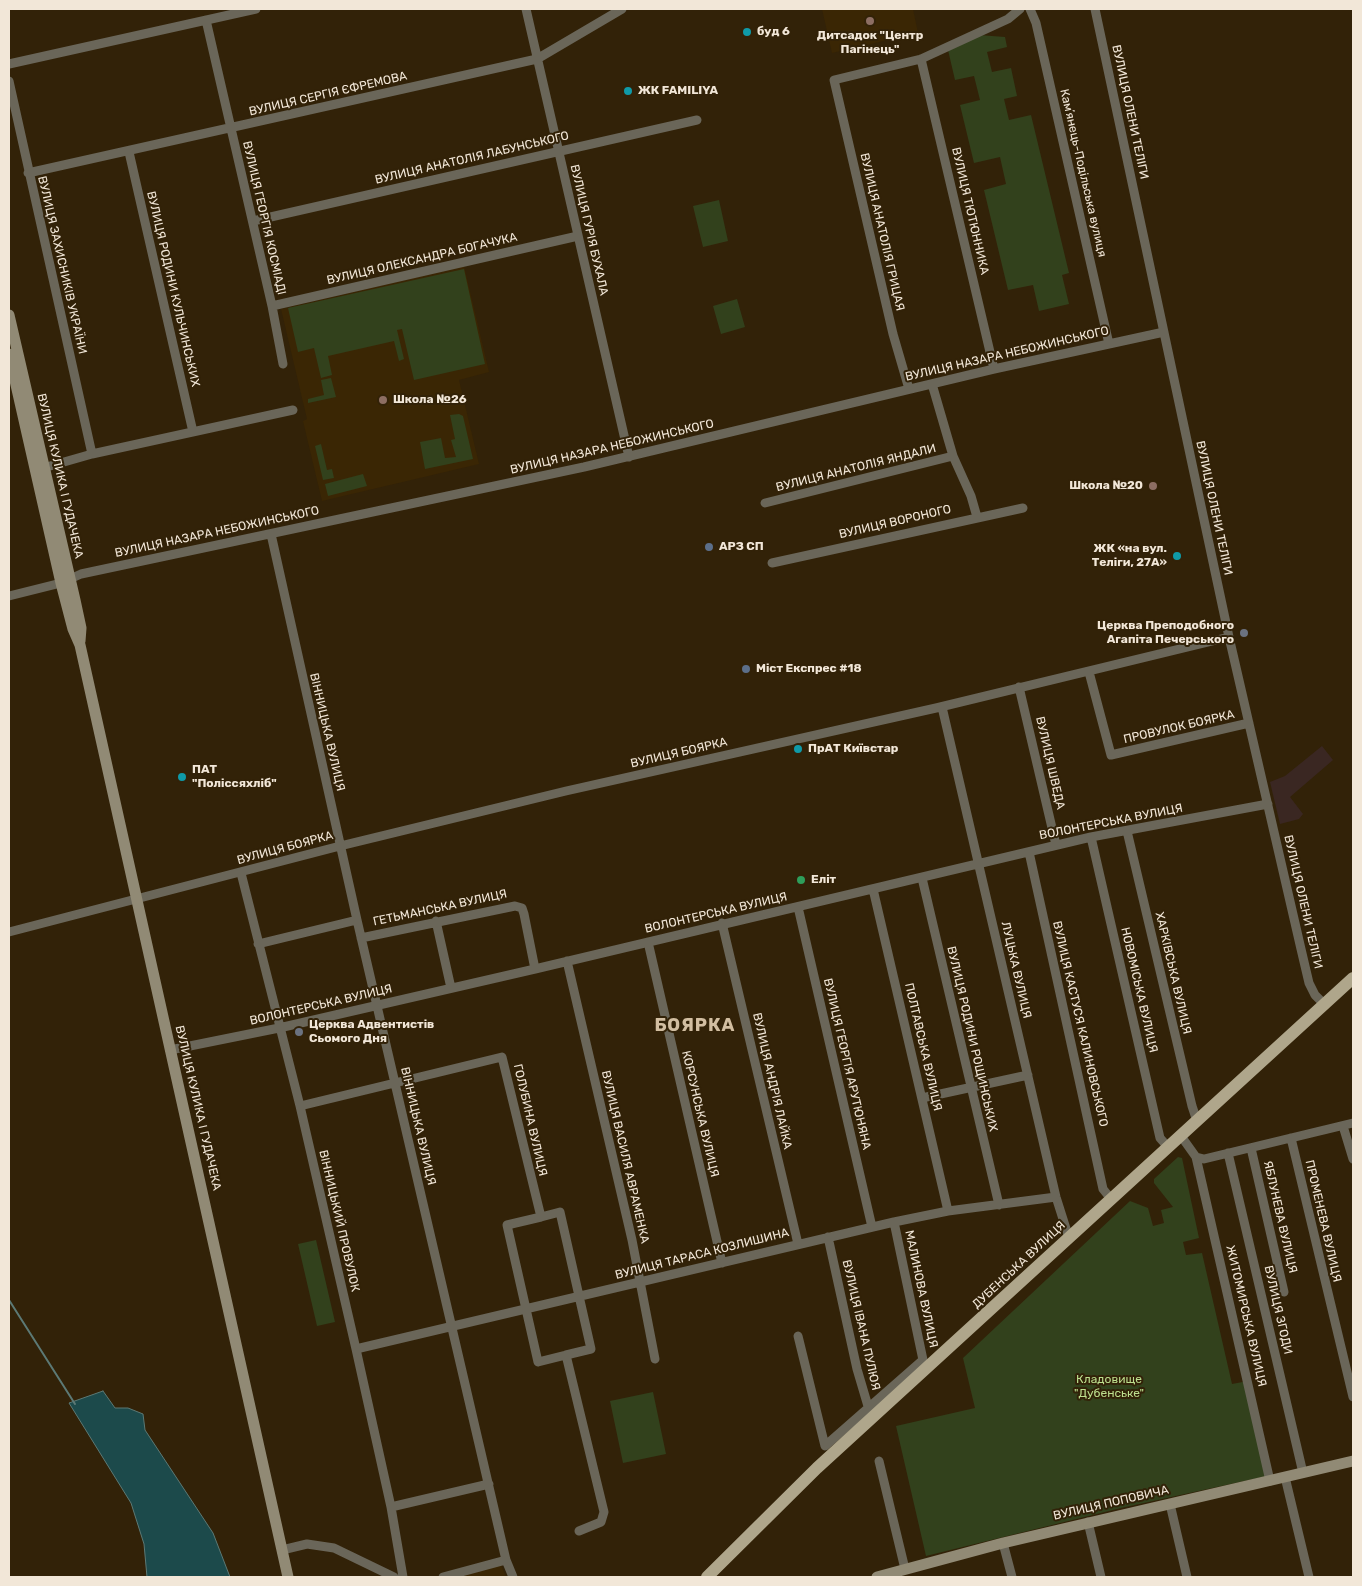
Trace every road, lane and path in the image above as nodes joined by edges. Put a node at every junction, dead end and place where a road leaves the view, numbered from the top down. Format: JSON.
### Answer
{"nodes":[{"id":1,"x":256,"y":9,"type":"edge"},
{"id":2,"x":526,"y":9,"type":"edge"},
{"id":3,"x":622,"y":9,"type":"edge"},
{"id":4,"x":1020,"y":9,"type":"edge"},
{"id":5,"x":1030,"y":9,"type":"edge"},
{"id":6,"x":1095,"y":9,"type":"edge"},
{"id":7,"x":206,"y":20,"type":"junction"},
{"id":8,"x":538,"y":59,"type":"junction"},
{"id":9,"x":921,"y":59,"type":"junction"},
{"id":10,"x":9,"y":64,"type":"edge"},
{"id":11,"x":9,"y":81,"type":"edge"},
{"id":12,"x":697,"y":120,"type":"dead end"},
{"id":13,"x":230,"y":129,"type":"junction"},
{"id":14,"x":558,"y":150,"type":"junction"},
{"id":15,"x":129,"y":152,"type":"junction"},
{"id":16,"x":28,"y":173,"type":"junction"},
{"id":17,"x":252,"y":221,"type":"junction"},
{"id":18,"x":578,"y":236,"type":"junction"},
{"id":19,"x":272,"y":306,"type":"junction"},
{"id":20,"x":9,"y":314,"type":"edge"},
{"id":21,"x":1164,"y":332,"type":"junction"},
{"id":22,"x":1109,"y":344,"type":"junction"},
{"id":23,"x":9,"y":354,"type":"edge"},
{"id":24,"x":283,"y":364,"type":"dead end"},
{"id":25,"x":994,"y":369,"type":"junction"},
{"id":26,"x":932,"y":384,"type":"junction"},
{"id":27,"x":909,"y":389,"type":"junction"},
{"id":28,"x":293,"y":410,"type":"dead end"},
{"id":29,"x":193,"y":432,"type":"junction"},
{"id":30,"x":92,"y":454,"type":"junction"},
{"id":31,"x":953,"y":456,"type":"junction"},
{"id":32,"x":629,"y":457,"type":"junction"},
{"id":33,"x":43,"y":468,"type":"junction"},
{"id":34,"x":765,"y":503,"type":"dead end"},
{"id":35,"x":1024,"y":508,"type":"dead end"},
{"id":36,"x":977,"y":517,"type":"junction"},
{"id":37,"x":271,"y":534,"type":"junction"},
{"id":38,"x":772,"y":563,"type":"dead end"},
{"id":39,"x":65,"y":581,"type":"junction"},
{"id":40,"x":9,"y":596,"type":"edge"},
{"id":41,"x":1229,"y":638,"type":"junction"},
{"id":42,"x":1089,"y":672,"type":"junction"},
{"id":43,"x":1019,"y":688,"type":"junction"},
{"id":44,"x":942,"y":706,"type":"junction"},
{"id":45,"x":1249,"y":723,"type":"junction"},
{"id":46,"x":1268,"y":804,"type":"junction"},
{"id":47,"x":1128,"y":831,"type":"junction"},
{"id":48,"x":1091,"y":837,"type":"junction"},
{"id":49,"x":1056,"y":845,"type":"junction"},
{"id":50,"x":340,"y":846,"type":"junction"},
{"id":51,"x":1028,"y":852,"type":"junction"},
{"id":52,"x":979,"y":864,"type":"junction"},
{"id":53,"x":241,"y":873,"type":"junction"},
{"id":54,"x":922,"y":878,"type":"junction"},
{"id":55,"x":873,"y":889,"type":"junction"},
{"id":56,"x":136,"y":898,"type":"junction"},
{"id":57,"x":798,"y":907,"type":"junction"},
{"id":58,"x":356,"y":920,"type":"junction"},
{"id":59,"x":436,"y":921,"type":"junction"},
{"id":60,"x":722,"y":923,"type":"junction"},
{"id":61,"x":9,"y":932,"type":"edge"},
{"id":62,"x":361,"y":938,"type":"junction"},
{"id":63,"x":648,"y":942,"type":"junction"},
{"id":64,"x":258,"y":944,"type":"junction"},
{"id":65,"x":568,"y":961,"type":"junction"},
{"id":66,"x":535,"y":969,"type":"junction"},
{"id":67,"x":1353,"y":978,"type":"edge"},
{"id":68,"x":451,"y":988,"type":"junction"},
{"id":69,"x":377,"y":1004,"type":"junction"},
{"id":70,"x":1325,"y":1005,"type":"junction"},
{"id":71,"x":279,"y":1028,"type":"junction"},
{"id":72,"x":170,"y":1050,"type":"junction"},
{"id":73,"x":1028,"y":1075,"type":"junction"},
{"id":74,"x":395,"y":1083,"type":"junction"},
{"id":75,"x":970,"y":1088,"type":"junction"},
{"id":76,"x":922,"y":1098,"type":"junction"},
{"id":77,"x":300,"y":1106,"type":"junction"},
{"id":78,"x":1197,"y":1121,"type":"junction"},
{"id":79,"x":1353,"y":1123,"type":"edge"},
{"id":80,"x":1343,"y":1126,"type":"junction"},
{"id":81,"x":1181,"y":1136,"type":"junction"},
{"id":82,"x":1291,"y":1138,"type":"junction"},
{"id":83,"x":1168,"y":1146,"type":"junction"},
{"id":84,"x":1251,"y":1148,"type":"junction"},
{"id":85,"x":1228,"y":1153,"type":"junction"},
{"id":86,"x":1196,"y":1157,"type":"junction"},
{"id":87,"x":1353,"y":1159,"type":"edge"},
{"id":88,"x":1056,"y":1197,"type":"junction"},
{"id":89,"x":1112,"y":1199,"type":"junction"},
{"id":90,"x":999,"y":1205,"type":"junction"},
{"id":91,"x":948,"y":1212,"type":"junction"},
{"id":92,"x":540,"y":1217,"type":"junction"},
{"id":93,"x":894,"y":1222,"type":"junction"},
{"id":94,"x":872,"y":1227,"type":"junction"},
{"id":95,"x":828,"y":1237,"type":"junction"},
{"id":96,"x":1069,"y":1238,"type":"junction"},
{"id":97,"x":798,"y":1244,"type":"junction"},
{"id":98,"x":722,"y":1263,"type":"junction"},
{"id":99,"x":639,"y":1282,"type":"junction"},
{"id":100,"x":1284,"y":1292,"type":"dead end"},
{"id":101,"x":580,"y":1297,"type":"junction"},
{"id":102,"x":526,"y":1310,"type":"junction"},
{"id":103,"x":453,"y":1326,"type":"junction"},
{"id":104,"x":798,"y":1336,"type":"dead end"},
{"id":105,"x":356,"y":1349,"type":"junction"},
{"id":106,"x":566,"y":1355,"type":"junction"},
{"id":107,"x":655,"y":1359,"type":"dead end"},
{"id":108,"x":1353,"y":1397,"type":"edge"},
{"id":109,"x":870,"y":1413,"type":"junction"},
{"id":110,"x":879,"y":1461,"type":"dead end"},
{"id":111,"x":1353,"y":1461,"type":"edge"},
{"id":112,"x":1304,"y":1473,"type":"junction"},
{"id":113,"x":1285,"y":1477,"type":"junction"},
{"id":114,"x":1270,"y":1481,"type":"junction"},
{"id":115,"x":489,"y":1484,"type":"junction"},
{"id":116,"x":1170,"y":1504,"type":"junction"},
{"id":117,"x":391,"y":1508,"type":"junction"},
{"id":118,"x":1088,"y":1522,"type":"junction"},
{"id":119,"x":580,"y":1531,"type":"dead end"},
{"id":120,"x":1003,"y":1543,"type":"junction"},
{"id":121,"x":282,"y":1550,"type":"junction"},
{"id":122,"x":506,"y":1560,"type":"junction"},
{"id":123,"x":898,"y":1573,"type":"edge"},
{"id":124,"x":288,"y":1577,"type":"edge"},
{"id":125,"x":394,"y":1577,"type":"edge"},
{"id":126,"x":403,"y":1577,"type":"edge"},
{"id":127,"x":444,"y":1577,"type":"edge"},
{"id":128,"x":513,"y":1577,"type":"edge"},
{"id":129,"x":707,"y":1577,"type":"edge"},
{"id":130,"x":877,"y":1577,"type":"edge"},
{"id":131,"x":1012,"y":1577,"type":"edge"},
{"id":132,"x":1101,"y":1577,"type":"edge"},
{"id":133,"x":1187,"y":1577,"type":"edge"},
{"id":134,"x":1309,"y":1577,"type":"edge"}],
"edges":[{"from":1,"to":7,"type":"street"},
{"from":2,"to":8,"type":"street","name":"ВУЛИЦЯ ГУРІЯ БУХАЛА"},
{"from":3,"to":8,"type":"street","name":"ВУЛИЦЯ СЕРГІЯ ЄФРЕМОВА"},
{"from":4,"to":9,"type":"street"},
{"from":5,"to":22,"type":"street","name":"Камʼянець-Подільська вулиця"},
{"from":6,"to":21,"type":"street","name":"ВУЛИЦЯ ОЛЕНИ ТЕЛІГИ"},
{"from":7,"to":10,"type":"street"},
{"from":7,"to":13,"type":"street","name":"ВУЛИЦЯ ГЕОРГІЯ КОСМІАДІ"},
{"from":8,"to":13,"type":"street","name":"ВУЛИЦЯ СЕРГІЯ ЄФРЕМОВА"},
{"from":8,"to":14,"type":"street","name":"ВУЛИЦЯ ГУРІЯ БУХАЛА"},
{"from":9,"to":25,"type":"street","name":"ВУЛИЦЯ ТЮТЮННИКА"},
{"from":9,"to":27,"type":"street","name":"ВУЛИЦЯ АНАТОЛІЯ ГРИЦАЯ"},
{"from":11,"to":16,"type":"street","name":"ВУЛИЦЯ ЗАХИСНИКІВ УКРАЇНИ"},
{"from":12,"to":14,"type":"street","name":"ВУЛИЦЯ АНАТОЛІЯ ЛАБУНСЬКОГО"},
{"from":13,"to":15,"type":"street","name":"ВУЛИЦЯ СЕРГІЯ ЄФРЕМОВА"},
{"from":13,"to":17,"type":"street","name":"ВУЛИЦЯ ГЕОРГІЯ КОСМІАДІ"},
{"from":14,"to":17,"type":"street","name":"ВУЛИЦЯ АНАТОЛІЯ ЛАБУНСЬКОГО"},
{"from":14,"to":18,"type":"street","name":"ВУЛИЦЯ ГУРІЯ БУХАЛА"},
{"from":15,"to":16,"type":"street","name":"ВУЛИЦЯ СЕРГІЯ ЄФРЕМОВА"},
{"from":15,"to":29,"type":"street","name":"ВУЛИЦЯ РОДИНИ КУЛЬЧИНСЬКИХ"},
{"from":16,"to":30,"type":"street","name":"ВУЛИЦЯ ЗАХИСНИКІВ УКРАЇНИ"},
{"from":17,"to":19,"type":"street","name":"ВУЛИЦЯ ГЕОРГІЯ КОСМІАДІ"},
{"from":18,"to":19,"type":"street","name":"ВУЛИЦЯ ОЛЕКСАНДРА БОГАЧУКА"},
{"from":18,"to":32,"type":"street","name":"ВУЛИЦЯ ГУРІЯ БУХАЛА"},
{"from":19,"to":24,"type":"street","name":"ВУЛИЦЯ ГЕОРГІЯ КОСМІАДІ"},
{"from":20,"to":33,"type":"main road","name":"ВУЛИЦЯ КУЛИКА І ГУДАЧЕКА"},
{"from":21,"to":22,"type":"street","name":"ВУЛИЦЯ НАЗАРА НЕБОЖИНСЬКОГО"},
{"from":21,"to":41,"type":"street","name":"ВУЛИЦЯ ОЛЕНИ ТЕЛІГИ"},
{"from":22,"to":25,"type":"street","name":"ВУЛИЦЯ НАЗАРА НЕБОЖИНСЬКОГО"},
{"from":23,"to":39,"type":"main road","name":"ВУЛИЦЯ КУЛИКА І ГУДАЧЕКА"},
{"from":25,"to":26,"type":"street","name":"ВУЛИЦЯ НАЗАРА НЕБОЖИНСЬКОГО"},
{"from":26,"to":27,"type":"street","name":"ВУЛИЦЯ НАЗАРА НЕБОЖИНСЬКОГО"},
{"from":26,"to":31,"type":"street","name":"ВУЛИЦЯ АНАТОЛІЯ ЯНДАЛИ"},
{"from":27,"to":32,"type":"street","name":"ВУЛИЦЯ НАЗАРА НЕБОЖИНСЬКОГО"},
{"from":28,"to":29,"type":"street"},
{"from":29,"to":30,"type":"street"},
{"from":30,"to":33,"type":"street"},
{"from":31,"to":34,"type":"street","name":"ВУЛИЦЯ АНАТОЛІЯ ЯНДАЛИ"},
{"from":31,"to":36,"type":"street","name":"ВУЛИЦЯ АНАТОЛІЯ ЯНДАЛИ"},
{"from":32,"to":37,"type":"street","name":"ВУЛИЦЯ НАЗАРА НЕБОЖИНСЬКОГО"},
{"from":33,"to":39,"type":"main road","name":"ВУЛИЦЯ КУЛИКА І ГУДАЧЕКА"},
{"from":35,"to":36,"type":"street","name":"ВУЛИЦЯ ВОРОНОГО"},
{"from":36,"to":38,"type":"street","name":"ВУЛИЦЯ ВОРОНОГО"},
{"from":37,"to":39,"type":"street","name":"ВУЛИЦЯ НАЗАРА НЕБОЖИНСЬКОГО"},
{"from":37,"to":50,"type":"street","name":"ВІННИЦЬКА ВУЛИЦЯ"},
{"from":39,"to":40,"type":"street","name":"ВУЛИЦЯ НАЗАРА НЕБОЖИНСЬКОГО"},
{"from":39,"to":56,"type":"main road","name":"ВУЛИЦЯ КУЛИКА І ГУДАЧЕКА"},
{"from":41,"to":42,"type":"street","name":"ВУЛИЦЯ БОЯРКА"},
{"from":41,"to":45,"type":"street","name":"ВУЛИЦЯ ОЛЕНИ ТЕЛІГИ"},
{"from":42,"to":43,"type":"street","name":"ВУЛИЦЯ БОЯРКА"},
{"from":42,"to":45,"type":"street","name":"ПРОВУЛОК БОЯРКА"},
{"from":43,"to":44,"type":"street","name":"ВУЛИЦЯ БОЯРКА"},
{"from":43,"to":49,"type":"street","name":"ВУЛИЦЯ ШВЕДА"},
{"from":44,"to":50,"type":"street","name":"ВУЛИЦЯ БОЯРКА"},
{"from":44,"to":52,"type":"street","name":"ЛУЦЬКА ВУЛИЦЯ"},
{"from":45,"to":46,"type":"street","name":"ВУЛИЦЯ ОЛЕНИ ТЕЛІГИ"},
{"from":46,"to":47,"type":"street","name":"ВОЛОНТЕРСЬКА ВУЛИЦЯ"},
{"from":46,"to":70,"type":"street","name":"ВУЛИЦЯ ОЛЕНИ ТЕЛІГИ"},
{"from":47,"to":48,"type":"street","name":"ВОЛОНТЕРСЬКА ВУЛИЦЯ"},
{"from":47,"to":78,"type":"street","name":"ХАРКІВСЬКА ВУЛИЦЯ"},
{"from":48,"to":49,"type":"street","name":"ВОЛОНТЕРСЬКА ВУЛИЦЯ"},
{"from":48,"to":83,"type":"street","name":"НОВОМІСЬКА ВУЛИЦЯ"},
{"from":49,"to":51,"type":"street","name":"ВОЛОНТЕРСЬКА ВУЛИЦЯ"},
{"from":50,"to":53,"type":"street","name":"ВУЛИЦЯ БОЯРКА"},
{"from":50,"to":58,"type":"street","name":"ВІННИЦЬКА ВУЛИЦЯ"},
{"from":51,"to":52,"type":"street","name":"ВОЛОНТЕРСЬКА ВУЛИЦЯ"},
{"from":51,"to":89,"type":"street","name":"ВУЛИЦЯ КАСТУСЯ КАЛИНОВСЬКОГО"},
{"from":52,"to":54,"type":"street","name":"ВОЛОНТЕРСЬКА ВУЛИЦЯ"},
{"from":52,"to":73,"type":"street","name":"ЛУЦЬКА ВУЛИЦЯ"},
{"from":53,"to":56,"type":"street","name":"ВУЛИЦЯ БОЯРКА"},
{"from":53,"to":64,"type":"street","name":"ВІННИЦЬКИЙ ПРОВУЛОК"},
{"from":54,"to":55,"type":"street","name":"ВОЛОНТЕРСЬКА ВУЛИЦЯ"},
{"from":54,"to":75,"type":"street","name":"ВУЛИЦЯ РОДИНИ РОЩИНСЬКИХ"},
{"from":55,"to":57,"type":"street","name":"ВОЛОНТЕРСЬКА ВУЛИЦЯ"},
{"from":55,"to":76,"type":"street","name":"ПОЛТАВСЬКА ВУЛИЦЯ"},
{"from":56,"to":61,"type":"street","name":"ВУЛИЦЯ БОЯРКА"},
{"from":56,"to":72,"type":"main road","name":"ВУЛИЦЯ КУЛИКА І ГУДАЧЕКА"},
{"from":57,"to":60,"type":"street","name":"ВОЛОНТЕРСЬКА ВУЛИЦЯ"},
{"from":57,"to":94,"type":"street","name":"ВУЛИЦЯ ГЕОРГІЯ АРУТЮНЯНА"},
{"from":58,"to":62,"type":"street","name":"ВІННИЦЬКА ВУЛИЦЯ"},
{"from":58,"to":64,"type":"street"},
{"from":59,"to":62,"type":"street","name":"ГЕТЬМАНСЬКА ВУЛИЦЯ"},
{"from":59,"to":66,"type":"street","name":"ГЕТЬМАНСЬКА ВУЛИЦЯ"},
{"from":59,"to":68,"type":"street"},
{"from":60,"to":63,"type":"street","name":"ВОЛОНТЕРСЬКА ВУЛИЦЯ"},
{"from":60,"to":97,"type":"street","name":"ВУЛИЦЯ АНДРІЯ ЛАЙКА"},
{"from":62,"to":69,"type":"street","name":"ВІННИЦЬКА ВУЛИЦЯ"},
{"from":63,"to":65,"type":"street","name":"ВОЛОНТЕРСЬКА ВУЛИЦЯ"},
{"from":63,"to":98,"type":"street","name":"КОРСУНСЬКА ВУЛИЦЯ"},
{"from":64,"to":71,"type":"street","name":"ВІННИЦЬКИЙ ПРОВУЛОК"},
{"from":65,"to":66,"type":"street","name":"ВОЛОНТЕРСЬКА ВУЛИЦЯ"},
{"from":65,"to":99,"type":"street","name":"ВУЛИЦЯ ВАСИЛЯ АВРАМЕНКА"},
{"from":66,"to":68,"type":"street","name":"ВОЛОНТЕРСЬКА ВУЛИЦЯ"},
{"from":67,"to":70,"type":"main road","name":"ДУБЕНСЬКА ВУЛИЦЯ"},
{"from":68,"to":69,"type":"street","name":"ВОЛОНТЕРСЬКА ВУЛИЦЯ"},
{"from":69,"to":71,"type":"street","name":"ВОЛОНТЕРСЬКА ВУЛИЦЯ"},
{"from":69,"to":74,"type":"street","name":"ВІННИЦЬКА ВУЛИЦЯ"},
{"from":70,"to":78,"type":"main road","name":"ДУБЕНСЬКА ВУЛИЦЯ"},
{"from":71,"to":72,"type":"street","name":"ВОЛОНТЕРСЬКА ВУЛИЦЯ"},
{"from":71,"to":77,"type":"street","name":"ВІННИЦЬКИЙ ПРОВУЛОК"},
{"from":72,"to":121,"type":"main road","name":"ВУЛИЦЯ КУЛИКА І ГУДАЧЕКА"},
{"from":73,"to":75,"type":"street"},
{"from":73,"to":88,"type":"street","name":"ЛУЦЬКА ВУЛИЦЯ"},
{"from":74,"to":77,"type":"street","name":"ГОЛУБИНА ВУЛИЦЯ"},
{"from":74,"to":92,"type":"street","name":"ГОЛУБИНА ВУЛИЦЯ"},
{"from":74,"to":103,"type":"street","name":"ВІННИЦЬКА ВУЛИЦЯ"},
{"from":75,"to":76,"type":"street"},
{"from":75,"to":90,"type":"street","name":"ВУЛИЦЯ РОДИНИ РОЩИНСЬКИХ"},
{"from":76,"to":91,"type":"street","name":"ПОЛТАВСЬКА ВУЛИЦЯ"},
{"from":77,"to":105,"type":"street","name":"ВІННИЦЬКИЙ ПРОВУЛОК"},
{"from":78,"to":81,"type":"main road","name":"ДУБЕНСЬКА ВУЛИЦЯ"},
{"from":79,"to":80,"type":"street"},
{"from":80,"to":82,"type":"street"},
{"from":80,"to":87,"type":"street"},
{"from":81,"to":83,"type":"main road","name":"ДУБЕНСЬКА ВУЛИЦЯ"},
{"from":81,"to":86,"type":"street"},
{"from":82,"to":84,"type":"street"},
{"from":82,"to":108,"type":"street","name":"ПРОМЕНЕВА ВУЛИЦЯ"},
{"from":83,"to":89,"type":"main road","name":"ДУБЕНСЬКА ВУЛИЦЯ"},
{"from":84,"to":85,"type":"street"},
{"from":84,"to":100,"type":"street","name":"ЯБЛУНЕВА ВУЛИЦЯ"},
{"from":85,"to":86,"type":"street"},
{"from":85,"to":112,"type":"street","name":"ВУЛИЦЯ ЗГОДИ"},
{"from":86,"to":114,"type":"street","name":"ЖИТОМИРСЬКА ВУЛИЦЯ"},
{"from":88,"to":90,"type":"street","name":"ВУЛИЦЯ ТАРАСА КОЗЛИШИНА"},
{"from":88,"to":96,"type":"street","name":"ЛУЦЬКА ВУЛИЦЯ"},
{"from":89,"to":96,"type":"main road","name":"ДУБЕНСЬКА ВУЛИЦЯ"},
{"from":90,"to":91,"type":"street","name":"ВУЛИЦЯ ТАРАСА КОЗЛИШИНА"},
{"from":91,"to":93,"type":"street","name":"ВУЛИЦЯ ТАРАСА КОЗЛИШИНА"},
{"from":92,"to":101,"type":"street"},
{"from":92,"to":102,"type":"street"},
{"from":93,"to":94,"type":"street","name":"ВУЛИЦЯ ТАРАСА КОЗЛИШИНА"},
{"from":93,"to":109,"type":"street","name":"МАЛИНОВА ВУЛИЦЯ"},
{"from":94,"to":95,"type":"street","name":"ВУЛИЦЯ ТАРАСА КОЗЛИШИНА"},
{"from":95,"to":97,"type":"street","name":"ВУЛИЦЯ ТАРАСА КОЗЛИШИНА"},
{"from":95,"to":109,"type":"street","name":"ВУЛИЦЯ ІВАНА ПУЛЮЯ"},
{"from":96,"to":109,"type":"main road","name":"ДУБЕНСЬКА ВУЛИЦЯ"},
{"from":97,"to":98,"type":"street","name":"ВУЛИЦЯ ТАРАСА КОЗЛИШИНА"},
{"from":98,"to":99,"type":"street","name":"ВУЛИЦЯ ТАРАСА КОЗЛИШИНА"},
{"from":99,"to":101,"type":"street","name":"ВУЛИЦЯ ТАРАСА КОЗЛИШИНА"},
{"from":99,"to":107,"type":"street","name":"ВУЛИЦЯ ВАСИЛЯ АВРАМЕНКА"},
{"from":101,"to":102,"type":"street","name":"ВУЛИЦЯ ТАРАСА КОЗЛИШИНА"},
{"from":101,"to":106,"type":"street"},
{"from":102,"to":103,"type":"street","name":"ВУЛИЦЯ ТАРАСА КОЗЛИШИНА"},
{"from":102,"to":106,"type":"street"},
{"from":103,"to":105,"type":"street","name":"ВУЛИЦЯ ТАРАСА КОЗЛИШИНА"},
{"from":103,"to":115,"type":"street","name":"ВІННИЦЬКА ВУЛИЦЯ"},
{"from":104,"to":109,"type":"street"},
{"from":105,"to":117,"type":"street","name":"ВІННИЦЬКИЙ ПРОВУЛОК"},
{"from":106,"to":119,"type":"street"},
{"from":109,"to":129,"type":"main road","name":"ДУБЕНСЬКА ВУЛИЦЯ"},
{"from":110,"to":123,"type":"street"},
{"from":111,"to":112,"type":"main road","name":"ВУЛИЦЯ ПОПОВИЧА"},
{"from":112,"to":113,"type":"main road","name":"ВУЛИЦЯ ПОПОВИЧА"},
{"from":113,"to":114,"type":"main road","name":"ВУЛИЦЯ ПОПОВИЧА"},
{"from":113,"to":134,"type":"street"},
{"from":114,"to":116,"type":"main road","name":"ВУЛИЦЯ ПОПОВИЧА"},
{"from":115,"to":117,"type":"street"},
{"from":115,"to":122,"type":"street","name":"ВІННИЦЬКА ВУЛИЦЯ"},
{"from":116,"to":118,"type":"main road","name":"ВУЛИЦЯ ПОПОВИЧА"},
{"from":116,"to":133,"type":"street"},
{"from":117,"to":126,"type":"street","name":"ВІННИЦЬКИЙ ПРОВУЛОК"},
{"from":118,"to":120,"type":"main road","name":"ВУЛИЦЯ ПОПОВИЧА"},
{"from":118,"to":132,"type":"street"},
{"from":120,"to":123,"type":"main road","name":"ВУЛИЦЯ ПОПОВИЧА"},
{"from":120,"to":131,"type":"street"},
{"from":121,"to":124,"type":"main road","name":"ВУЛИЦЯ КУЛИКА І ГУДАЧЕКА"},
{"from":121,"to":125,"type":"street"},
{"from":122,"to":127,"type":"street"},
{"from":122,"to":128,"type":"street","name":"ВІННИЦЬКА ВУЛИЦЯ"},
{"from":123,"to":130,"type":"main road","name":"ВУЛИЦЯ ПОПОВИЧА"}]}
